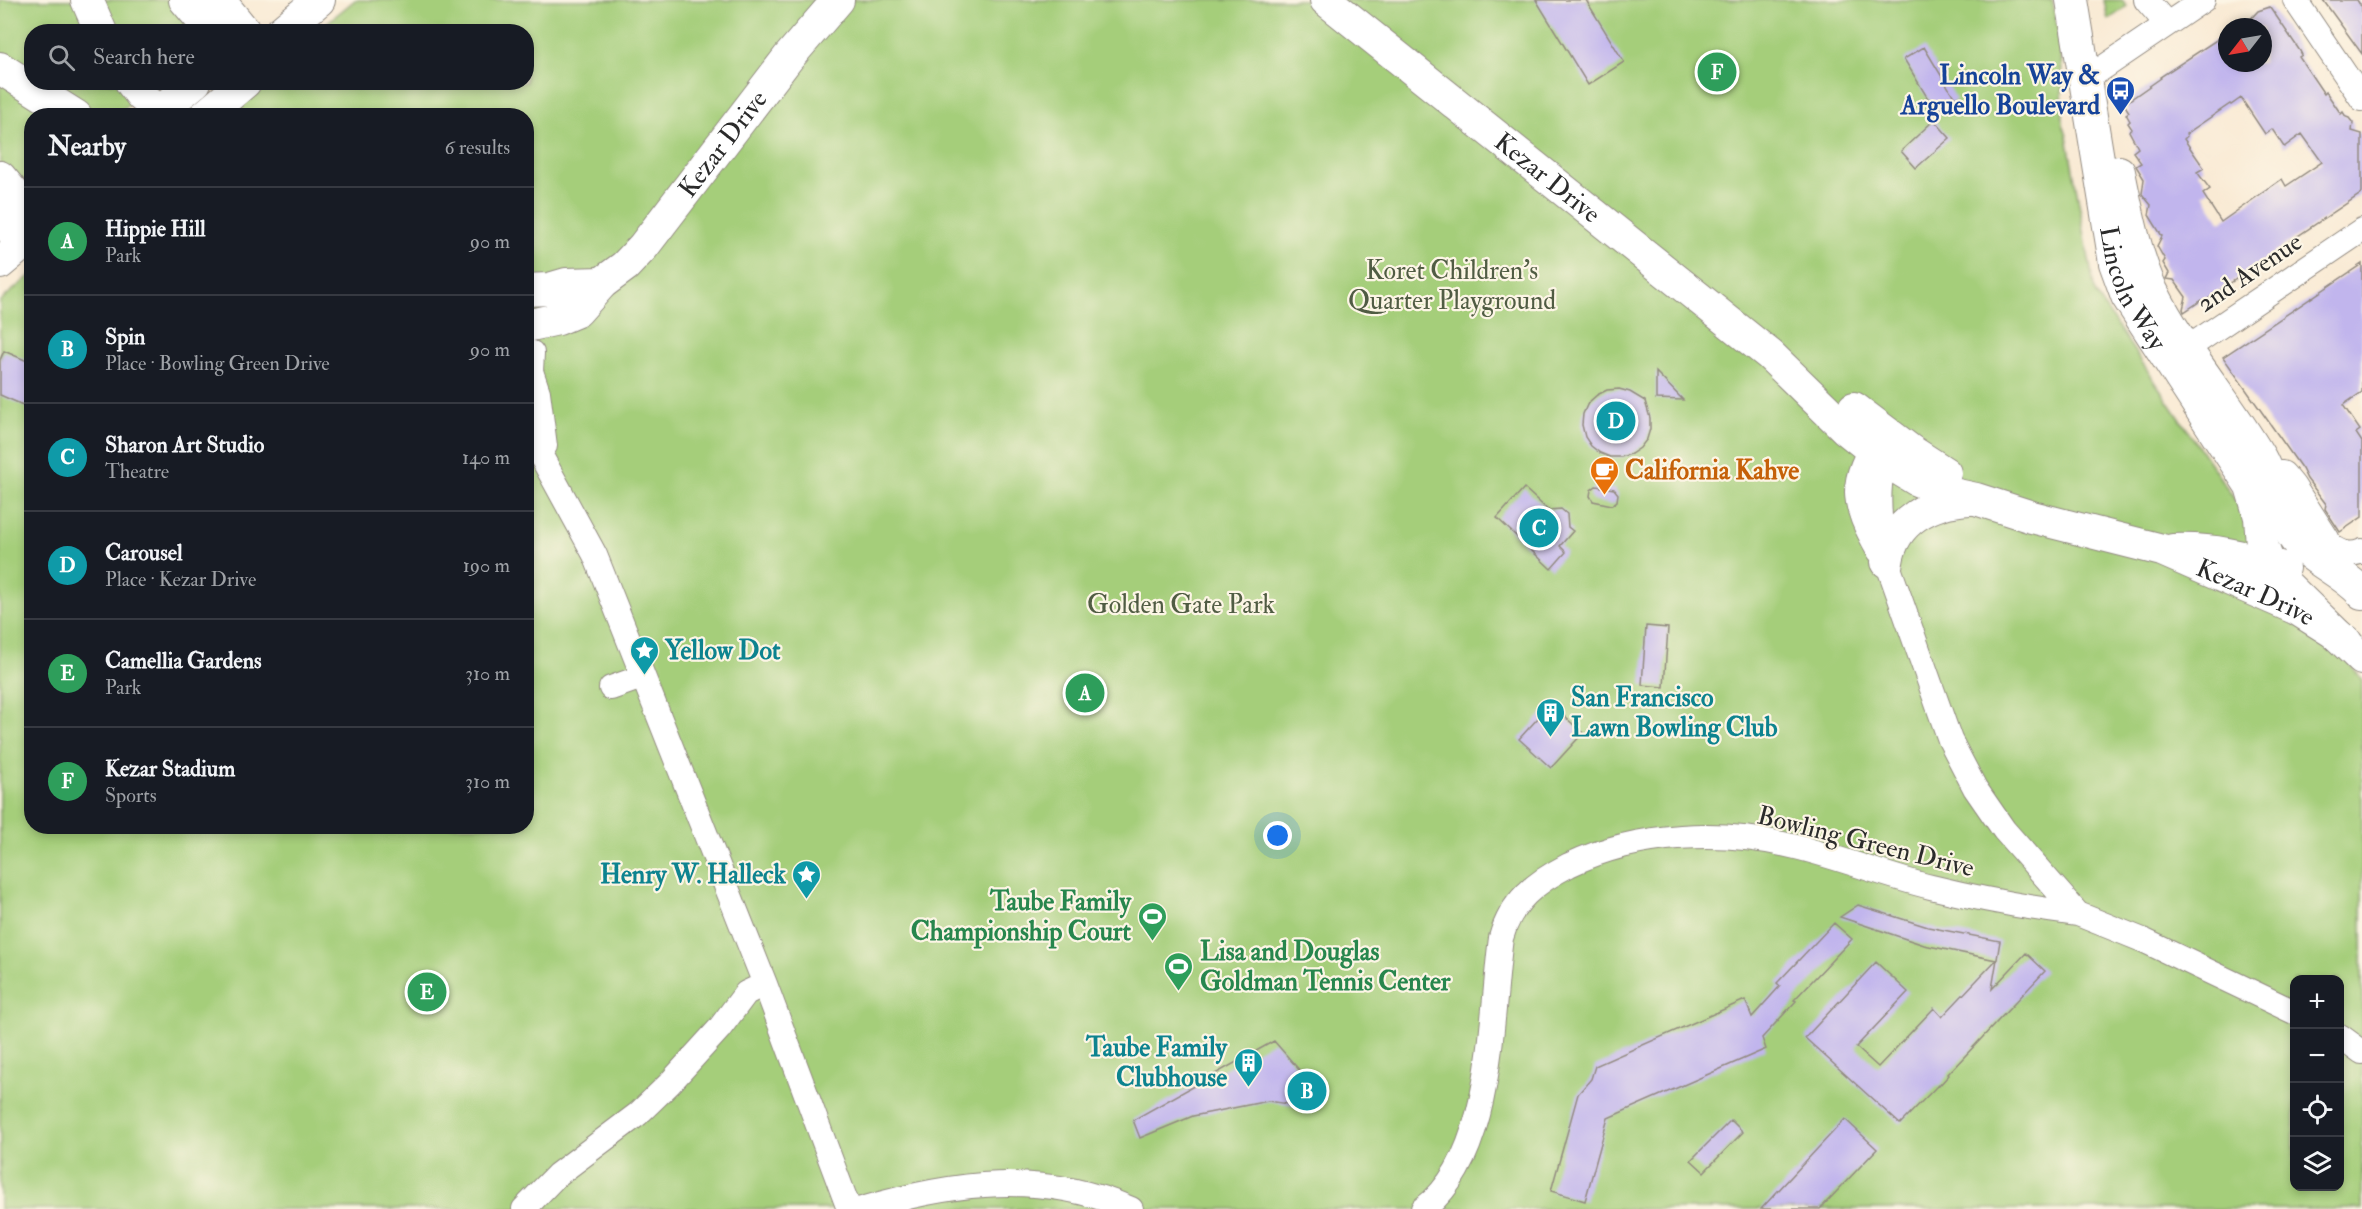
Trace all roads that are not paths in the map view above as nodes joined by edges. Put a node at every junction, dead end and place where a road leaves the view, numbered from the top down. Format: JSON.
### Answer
{"nodes":[{"id":1,"x":185,"y":0,"type":"edge"},
{"id":2,"x":219,"y":0,"type":"edge"},
{"id":3,"x":319,"y":0,"type":"edge"},
{"id":4,"x":838,"y":0,"type":"edge"},
{"id":5,"x":1326,"y":0,"type":"edge"},
{"id":6,"x":2072,"y":0,"type":"edge"},
{"id":7,"x":2088,"y":0,"type":"edge"},
{"id":8,"x":2146,"y":0,"type":"edge"},
{"id":9,"x":2203,"y":0,"type":"edge"},
{"id":10,"x":2295,"y":0,"type":"edge"},
{"id":11,"x":88,"y":1,"type":"edge"},
{"id":12,"x":97,"y":24,"type":"edge"},
{"id":13,"x":205,"y":24,"type":"edge"},
{"id":14,"x":238,"y":24,"type":"edge"},
{"id":15,"x":290,"y":24,"type":"edge"},
{"id":16,"x":2167,"y":24,"type":"junction"},
{"id":17,"x":5,"y":73,"type":"edge"},
{"id":18,"x":2093,"y":75,"type":"junction"},
{"id":19,"x":24,"y":85,"type":"edge"},
{"id":20,"x":33,"y":90,"type":"edge"},
{"id":21,"x":138,"y":90,"type":"edge"},
{"id":22,"x":186,"y":90,"type":"edge"},
{"id":23,"x":236,"y":90,"type":"edge"},
{"id":24,"x":2362,"y":99,"type":"edge"},
{"id":25,"x":63,"y":108,"type":"edge"},
{"id":26,"x":155,"y":108,"type":"edge"},
{"id":27,"x":167,"y":108,"type":"edge"},
{"id":28,"x":214,"y":108,"type":"edge"},
{"id":29,"x":0,"y":177,"type":"edge"},
{"id":30,"x":0,"y":216,"type":"edge"},
{"id":31,"x":2362,"y":230,"type":"edge"},
{"id":32,"x":21,"y":239,"type":"edge"},
{"id":33,"x":602,"y":283,"type":"junction"},
{"id":34,"x":534,"y":290,"type":"edge"},
{"id":35,"x":534,"y":336,"type":"edge"},
{"id":36,"x":2177,"y":355,"type":"junction"},
{"id":37,"x":534,"y":380,"type":"edge"},
{"id":38,"x":534,"y":443,"type":"edge"},
{"id":39,"x":1885,"y":445,"type":"junction"},
{"id":40,"x":534,"y":456,"type":"edge"},
{"id":41,"x":534,"y":462,"type":"edge"},
{"id":42,"x":2250,"y":463,"type":"junction"},
{"id":43,"x":548,"y":469,"type":"junction"},
{"id":44,"x":1976,"y":499,"type":"junction"},
{"id":45,"x":2324,"y":541,"type":"joint"},
{"id":46,"x":2162,"y":550,"type":"junction"},
{"id":47,"x":2358,"y":553,"type":"edge"},
{"id":48,"x":1887,"y":562,"type":"junction"},
{"id":49,"x":2269,"y":564,"type":"junction"},
{"id":50,"x":2362,"y":593,"type":"edge"},
{"id":51,"x":2357,"y":639,"type":"edge"},
{"id":52,"x":642,"y":677,"type":"junction"},
{"id":53,"x":611,"y":688,"type":"dead end"},
{"id":54,"x":2078,"y":914,"type":"junction"},
{"id":55,"x":765,"y":984,"type":"junction"},
{"id":56,"x":2290,"y":1010,"type":"edge"},
{"id":57,"x":2344,"y":1039,"type":"edge"},
{"id":58,"x":2362,"y":1052,"type":"edge"},
{"id":59,"x":524,"y":1209,"type":"edge"},
{"id":60,"x":849,"y":1209,"type":"edge"},
{"id":61,"x":862,"y":1209,"type":"edge"},
{"id":62,"x":1131,"y":1209,"type":"edge"},
{"id":63,"x":1423,"y":1209,"type":"edge"}],
"edges":[{"from":1,"to":13,"type":"main road"},
{"from":2,"to":14,"type":"main road"},
{"from":3,"to":15,"type":"main road"},
{"from":4,"to":33,"type":"main road","name":"Kezar Drive"},
{"from":5,"to":39,"type":"main road","name":"Kezar Drive"},
{"from":6,"to":18,"type":"main road"},
{"from":7,"to":18,"type":"main road"},
{"from":8,"to":16,"type":"street"},
{"from":9,"to":16,"type":"street"},
{"from":10,"to":24,"type":"street"},
{"from":11,"to":12,"type":"main road"},
{"from":16,"to":18,"type":"street"},
{"from":17,"to":19,"type":"main road"},
{"from":18,"to":36,"type":"main road","name":"Lincoln Way"},
{"from":20,"to":25,"type":"main road"},
{"from":21,"to":26,"type":"main road"},
{"from":22,"to":27,"type":"main road"},
{"from":23,"to":28,"type":"main road"},
{"from":29,"to":32,"type":"main road"},
{"from":30,"to":32,"type":"main road"},
{"from":31,"to":36,"type":"street","name":"2nd Avenue"},
{"from":33,"to":34,"type":"main road"},
{"from":33,"to":35,"type":"main road","name":"Kezar Drive"},
{"from":36,"to":42,"type":"main road","name":"Lincoln Way"},
{"from":37,"to":43,"type":"street"},
{"from":38,"to":43,"type":"street"},
{"from":39,"to":44,"type":"main road","name":"Kezar Drive"},
{"from":39,"to":48,"type":"street"},
{"from":40,"to":43,"type":"street"},
{"from":41,"to":43,"type":"street"},
{"from":42,"to":45,"type":"main road"},
{"from":42,"to":49,"type":"main road"},
{"from":42,"to":50,"type":"main road"},
{"from":43,"to":52,"type":"street"},
{"from":44,"to":46,"type":"main road","name":"Kezar Drive"},
{"from":44,"to":48,"type":"main road"},
{"from":45,"to":47,"type":"street"},
{"from":46,"to":49,"type":"main road","name":"Kezar Drive"},
{"from":46,"to":51,"type":"main road","name":"Kezar Drive"},
{"from":48,"to":54,"type":"street"},
{"from":49,"to":51,"type":"main road","name":"Kezar Drive"},
{"from":52,"to":53,"type":"street"},
{"from":52,"to":55,"type":"street"},
{"from":54,"to":56,"type":"street"},
{"from":54,"to":63,"type":"street","name":"Bowling Green Drive"},
{"from":55,"to":59,"type":"street"},
{"from":55,"to":60,"type":"street"},
{"from":57,"to":58,"type":"street"},
{"from":61,"to":62,"type":"street"}]}
